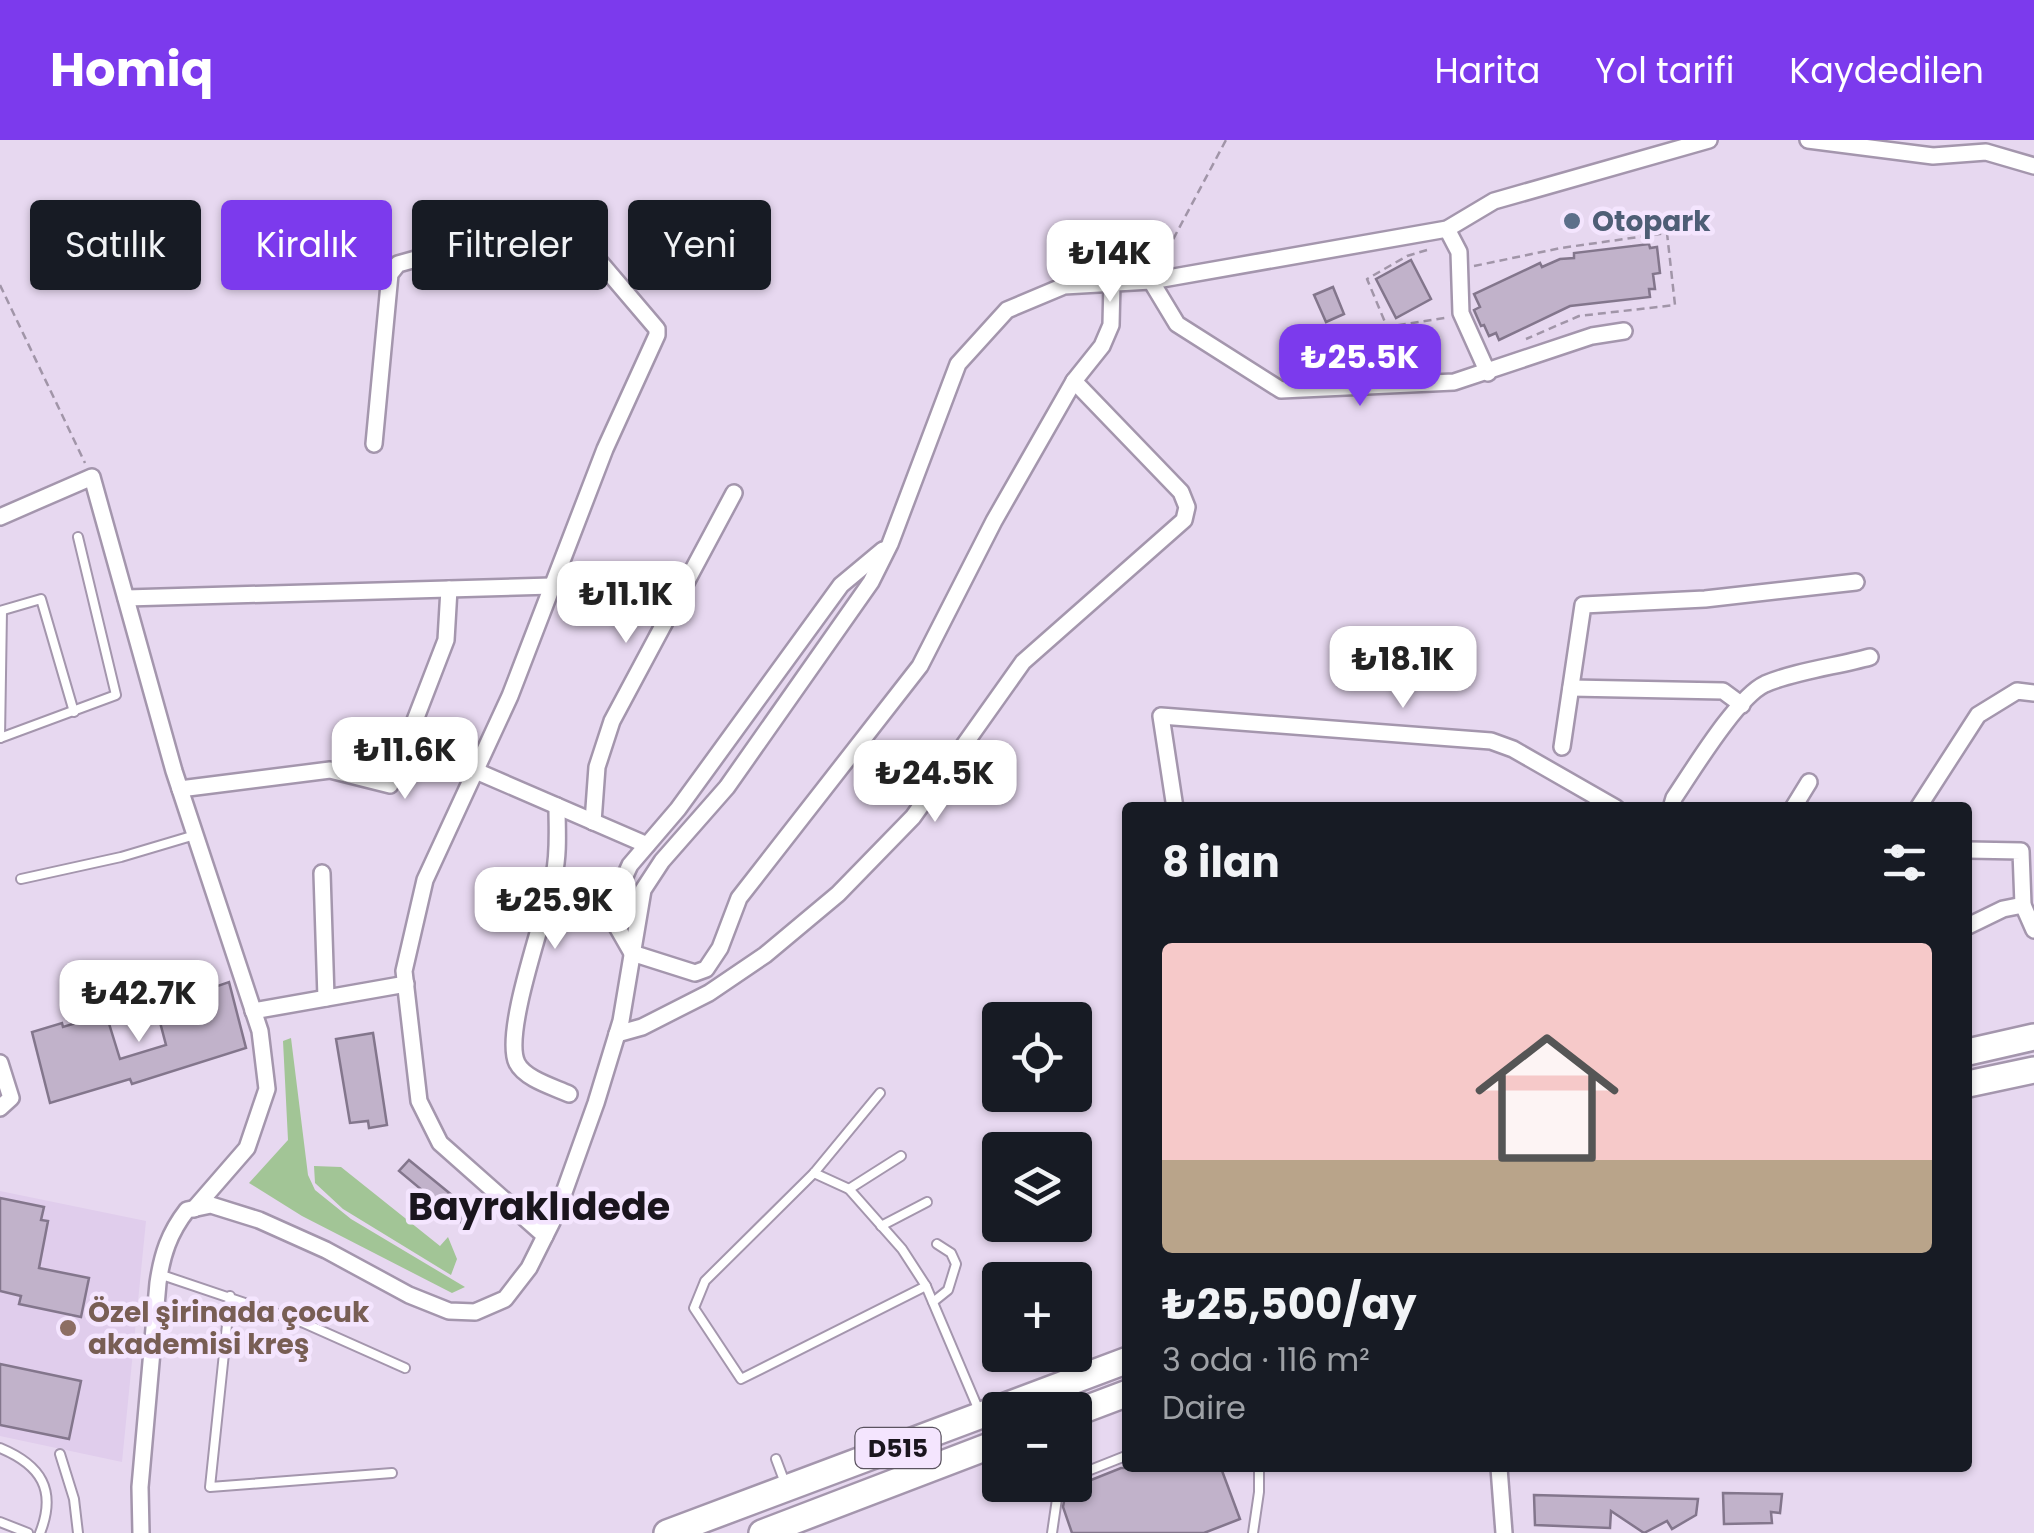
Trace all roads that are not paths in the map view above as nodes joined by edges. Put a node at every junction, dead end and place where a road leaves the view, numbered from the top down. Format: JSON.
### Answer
{"nodes":[{"id":1,"x":1709,"y":140,"type":"edge"},
{"id":2,"x":1808,"y":140,"type":"edge"},
{"id":3,"x":1992,"y":149,"type":"edge"},
{"id":4,"x":2034,"y":153,"type":"edge"},
{"id":5,"x":2034,"y":166,"type":"edge"},
{"id":6,"x":1453,"y":241,"type":"junction"},
{"id":7,"x":1151,"y":281,"type":"junction"},
{"id":8,"x":1112,"y":282,"type":"junction"},
{"id":9,"x":1624,"y":331,"type":"dead end"},
{"id":10,"x":1488,"y":373,"type":"junction"},
{"id":11,"x":1074,"y":380,"type":"junction"},
{"id":12,"x":374,"y":444,"type":"dead end"},
{"id":13,"x":734,"y":493,"type":"dead end"},
{"id":14,"x":0,"y":517,"type":"edge"},
{"id":15,"x":78,"y":538,"type":"dead end"},
{"id":16,"x":890,"y":544,"type":"junction"},
{"id":17,"x":1856,"y":582,"type":"dead end"},
{"id":18,"x":552,"y":586,"type":"junction"},
{"id":19,"x":449,"y":589,"type":"junction"},
{"id":20,"x":126,"y":598,"type":"junction"},
{"id":21,"x":1,"y":611,"type":"edge"},
{"id":22,"x":1870,"y":658,"type":"dead end"},
{"id":23,"x":1571,"y":688,"type":"junction"},
{"id":24,"x":2034,"y":693,"type":"edge"},
{"id":25,"x":1742,"y":705,"type":"junction"},
{"id":26,"x":74,"y":712,"type":"junction"},
{"id":27,"x":0,"y":738,"type":"edge"},
{"id":28,"x":1562,"y":747,"type":"dead end"},
{"id":29,"x":476,"y":771,"type":"junction"},
{"id":30,"x":1809,"y":782,"type":"dead end"},
{"id":31,"x":180,"y":789,"type":"junction"},
{"id":32,"x":1174,"y":802,"type":"edge"},
{"id":33,"x":1605,"y":802,"type":"edge"},
{"id":34,"x":1675,"y":802,"type":"edge"},
{"id":35,"x":1797,"y":802,"type":"edge"},
{"id":36,"x":1922,"y":802,"type":"edge"},
{"id":37,"x":558,"y":806,"type":"junction"},
{"id":38,"x":593,"y":822,"type":"junction"},
{"id":39,"x":195,"y":834,"type":"junction"},
{"id":40,"x":646,"y":845,"type":"junction"},
{"id":41,"x":1972,"y":850,"type":"edge"},
{"id":42,"x":2028,"y":850,"type":"edge"},
{"id":43,"x":322,"y":873,"type":"dead end"},
{"id":44,"x":21,"y":879,"type":"dead end"},
{"id":45,"x":2024,"y":905,"type":"junction"},
{"id":46,"x":1972,"y":924,"type":"edge"},
{"id":47,"x":2033,"y":925,"type":"edge"},
{"id":48,"x":632,"y":953,"type":"junction"},
{"id":49,"x":406,"y":984,"type":"junction"},
{"id":50,"x":326,"y":998,"type":"junction"},
{"id":51,"x":253,"y":1011,"type":"junction"},
{"id":52,"x":617,"y":1034,"type":"junction"},
{"id":53,"x":2034,"y":1037,"type":"edge"},
{"id":54,"x":1972,"y":1051,"type":"edge"},
{"id":55,"x":0,"y":1062,"type":"edge"},
{"id":56,"x":2034,"y":1070,"type":"edge"},
{"id":57,"x":1972,"y":1083,"type":"edge"},
{"id":58,"x":880,"y":1093,"type":"dead end"},
{"id":59,"x":569,"y":1094,"type":"dead end"},
{"id":60,"x":0,"y":1108,"type":"edge"},
{"id":61,"x":901,"y":1156,"type":"dead end"},
{"id":62,"x":814,"y":1173,"type":"junction"},
{"id":63,"x":848,"y":1189,"type":"junction"},
{"id":64,"x":926,"y":1202,"type":"dead end"},
{"id":65,"x":194,"y":1209,"type":"junction"},
{"id":66,"x":881,"y":1226,"type":"junction"},
{"id":67,"x":545,"y":1236,"type":"junction"},
{"id":68,"x":937,"y":1244,"type":"dead end"},
{"id":69,"x":159,"y":1274,"type":"junction"},
{"id":70,"x":926,"y":1286,"type":"junction"},
{"id":71,"x":230,"y":1296,"type":"junction"},
{"id":72,"x":933,"y":1302,"type":"junction"},
{"id":73,"x":1122,"y":1362,"type":"edge"},
{"id":74,"x":405,"y":1368,"type":"dead end"},
{"id":75,"x":1122,"y":1395,"type":"edge"},
{"id":76,"x":1092,"y":1407,"type":"edge"},
{"id":77,"x":981,"y":1416,"type":"junction"},
{"id":78,"x":0,"y":1448,"type":"edge"},
{"id":79,"x":982,"y":1449,"type":"edge"},
{"id":80,"x":60,"y":1454,"type":"dead end"},
{"id":81,"x":1122,"y":1457,"type":"edge"},
{"id":82,"x":776,"y":1459,"type":"dead end"},
{"id":83,"x":1092,"y":1469,"type":"edge"},
{"id":84,"x":1259,"y":1472,"type":"edge"},
{"id":85,"x":1498,"y":1472,"type":"edge"},
{"id":86,"x":392,"y":1473,"type":"dead end"},
{"id":87,"x":787,"y":1490,"type":"junction"},
{"id":88,"x":1057,"y":1502,"type":"edge"},
{"id":89,"x":0,"y":1522,"type":"edge"},
{"id":90,"x":28,"y":1533,"type":"edge"},
{"id":91,"x":40,"y":1533,"type":"edge"},
{"id":92,"x":78,"y":1533,"type":"edge"},
{"id":93,"x":141,"y":1533,"type":"edge"},
{"id":94,"x":668,"y":1533,"type":"edge"},
{"id":95,"x":762,"y":1533,"type":"edge"},
{"id":96,"x":1052,"y":1533,"type":"edge"},
{"id":97,"x":1253,"y":1533,"type":"edge"},
{"id":98,"x":1504,"y":1533,"type":"edge"}],
"edges":[{"from":1,"to":6,"type":"street"},
{"from":2,"to":3,"type":"street"},
{"from":3,"to":4,"type":"street"},
{"from":3,"to":5,"type":"street"},
{"from":6,"to":7,"type":"street"},
{"from":6,"to":10,"type":"street"},
{"from":7,"to":8,"type":"street"},
{"from":7,"to":10,"type":"street"},
{"from":8,"to":11,"type":"street"},
{"from":8,"to":16,"type":"street"},
{"from":9,"to":10,"type":"street"},
{"from":11,"to":48,"type":"street"},
{"from":11,"to":52,"type":"street"},
{"from":12,"to":18,"type":"street"},
{"from":13,"to":38,"type":"street"},
{"from":14,"to":20,"type":"street"},
{"from":15,"to":26,"type":"lane"},
{"from":16,"to":40,"type":"street"},
{"from":16,"to":48,"type":"street"},
{"from":17,"to":23,"type":"street"},
{"from":18,"to":19,"type":"street"},
{"from":18,"to":29,"type":"street"},
{"from":19,"to":20,"type":"street"},
{"from":19,"to":31,"type":"street"},
{"from":20,"to":31,"type":"street"},
{"from":21,"to":26,"type":"lane"},
{"from":21,"to":27,"type":"lane"},
{"from":22,"to":25,"type":"street"},
{"from":23,"to":25,"type":"street"},
{"from":23,"to":28,"type":"street"},
{"from":24,"to":36,"type":"street"},
{"from":25,"to":34,"type":"street"},
{"from":26,"to":27,"type":"lane"},
{"from":29,"to":37,"type":"street"},
{"from":29,"to":49,"type":"street"},
{"from":30,"to":35,"type":"street"},
{"from":31,"to":39,"type":"street"},
{"from":32,"to":33,"type":"street"},
{"from":37,"to":38,"type":"street"},
{"from":37,"to":59,"type":"street"},
{"from":38,"to":40,"type":"street"},
{"from":39,"to":44,"type":"lane"},
{"from":39,"to":51,"type":"street"},
{"from":40,"to":48,"type":"street"},
{"from":41,"to":42,"type":"street"},
{"from":42,"to":45,"type":"street"},
{"from":43,"to":50,"type":"street"},
{"from":45,"to":46,"type":"street"},
{"from":45,"to":47,"type":"street"},
{"from":48,"to":52,"type":"street"},
{"from":49,"to":50,"type":"street"},
{"from":49,"to":67,"type":"street"},
{"from":50,"to":51,"type":"street"},
{"from":51,"to":65,"type":"street"},
{"from":52,"to":67,"type":"street"},
{"from":53,"to":54,"type":"highway"},
{"from":55,"to":60,"type":"street"},
{"from":56,"to":57,"type":"highway"},
{"from":58,"to":62,"type":"lane"},
{"from":61,"to":63,"type":"lane"},
{"from":62,"to":63,"type":"lane"},
{"from":62,"to":70,"type":"lane"},
{"from":63,"to":66,"type":"lane"},
{"from":64,"to":66,"type":"lane"},
{"from":65,"to":67,"type":"street"},
{"from":65,"to":69,"type":"street"},
{"from":66,"to":70,"type":"lane"},
{"from":68,"to":72,"type":"lane"},
{"from":69,"to":71,"type":"lane"},
{"from":69,"to":93,"type":"street"},
{"from":70,"to":72,"type":"lane"},
{"from":71,"to":74,"type":"lane"},
{"from":71,"to":86,"type":"lane"},
{"from":72,"to":77,"type":"lane"},
{"from":73,"to":77,"type":"highway","number":"D515"},
{"from":75,"to":76,"type":"highway"},
{"from":77,"to":87,"type":"highway","number":"D515"},
{"from":78,"to":91,"type":"lane"},
{"from":79,"to":95,"type":"highway","number":"D515"},
{"from":80,"to":92,"type":"lane"},
{"from":81,"to":83,"type":"lane"},
{"from":82,"to":87,"type":"lane"},
{"from":84,"to":97,"type":"lane"},
{"from":85,"to":98,"type":"street"},
{"from":87,"to":94,"type":"highway","number":"D515"},
{"from":88,"to":96,"type":"lane"},
{"from":89,"to":90,"type":"lane"}]}
